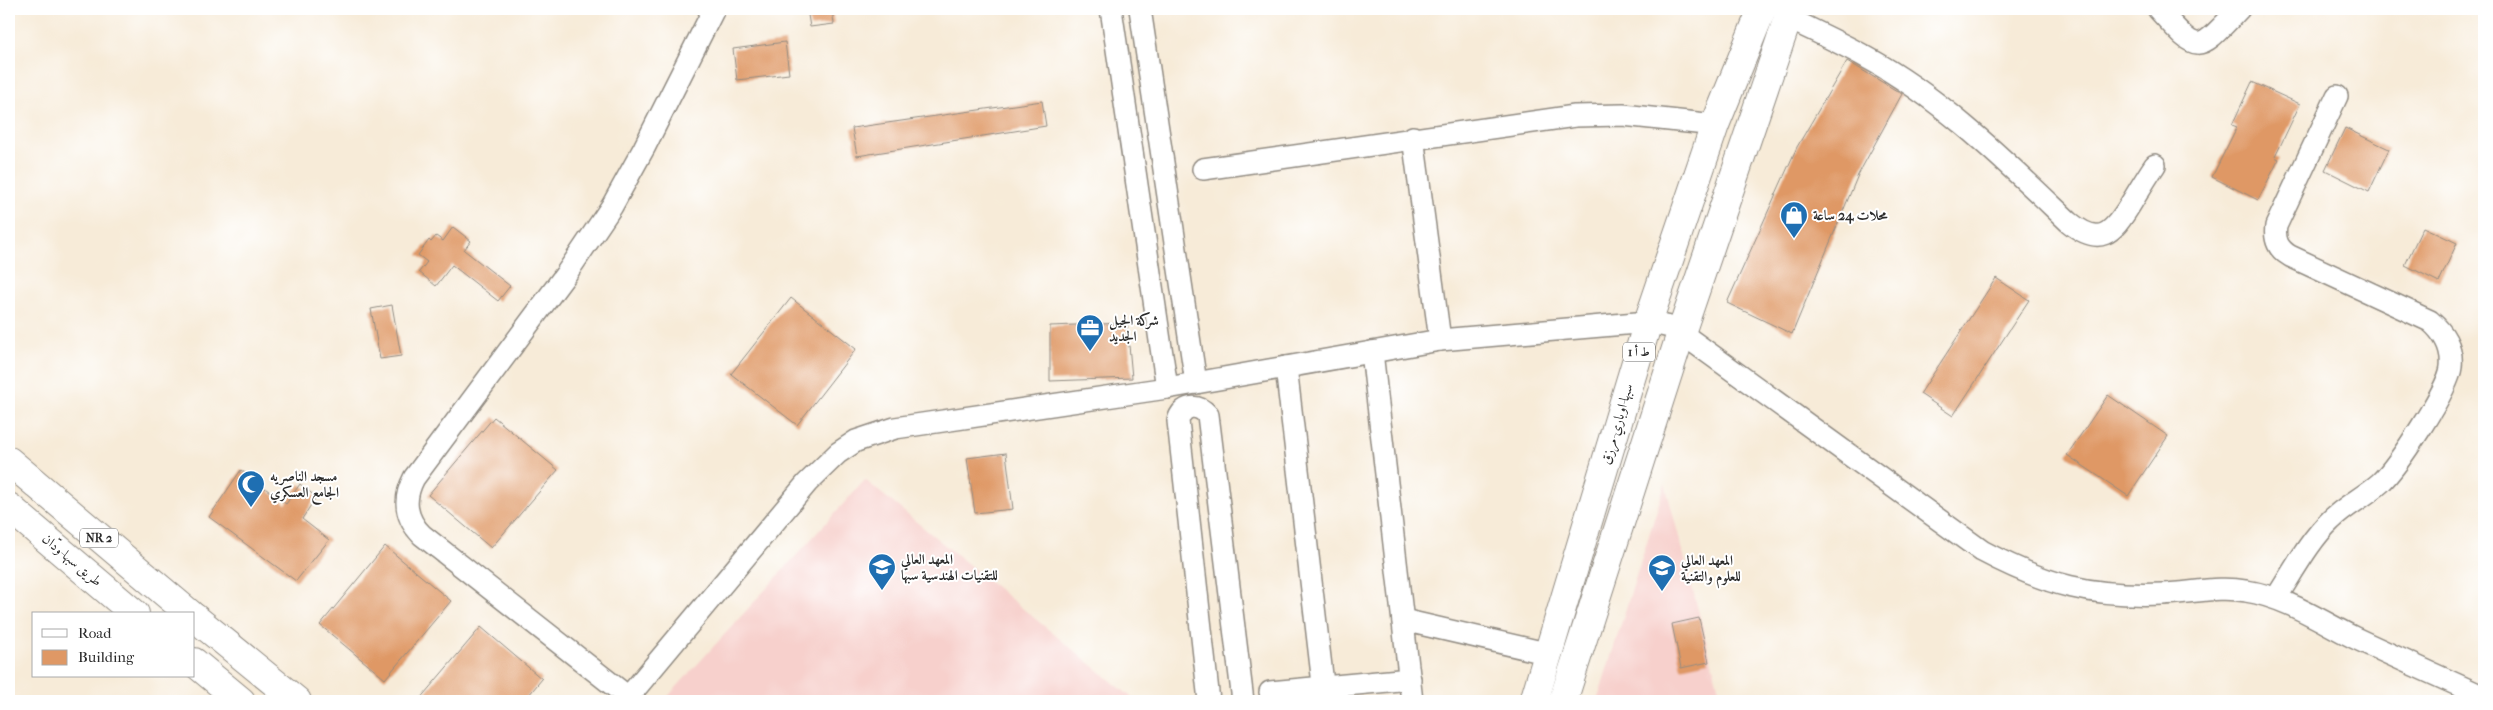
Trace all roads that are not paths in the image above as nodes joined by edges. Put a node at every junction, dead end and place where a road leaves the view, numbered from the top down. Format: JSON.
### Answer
{"nodes":[{"id":1,"x":714,"y":9,"type":"edge"},
{"id":2,"x":1111,"y":9,"type":"edge"},
{"id":3,"x":1140,"y":9,"type":"edge"},
{"id":4,"x":1762,"y":9,"type":"edge"},
{"id":5,"x":2158,"y":9,"type":"edge"},
{"id":6,"x":2239,"y":9,"type":"edge"},
{"id":7,"x":1789,"y":14,"type":"edge"},
{"id":8,"x":1148,"y":65,"type":"junction"},
{"id":9,"x":1120,"y":68,"type":"junction"},
{"id":10,"x":2337,"y":96,"type":"dead end"},
{"id":11,"x":1715,"y":125,"type":"junction"},
{"id":12,"x":1413,"y":138,"type":"junction"},
{"id":13,"x":2154,"y":165,"type":"dead end"},
{"id":14,"x":1203,"y":169,"type":"dead end"},
{"id":15,"x":1648,"y":322,"type":"junction"},
{"id":16,"x":1681,"y":333,"type":"junction"},
{"id":17,"x":1440,"y":340,"type":"junction"},
{"id":18,"x":1372,"y":352,"type":"junction"},
{"id":19,"x":1286,"y":367,"type":"junction"},
{"id":20,"x":1196,"y":382,"type":"junction"},
{"id":21,"x":1166,"y":388,"type":"junction"},
{"id":22,"x":9,"y":461,"type":"edge"},
{"id":23,"x":9,"y":507,"type":"edge"},
{"id":24,"x":116,"y":552,"type":"junction"},
{"id":25,"x":94,"y":580,"type":"junction"},
{"id":26,"x":2276,"y":598,"type":"junction"},
{"id":27,"x":133,"y":612,"type":"edge"},
{"id":28,"x":188,"y":612,"type":"edge"},
{"id":29,"x":195,"y":617,"type":"edge"},
{"id":30,"x":1403,"y":620,"type":"junction"},
{"id":31,"x":1550,"y":654,"type":"junction"},
{"id":32,"x":195,"y":663,"type":"edge"},
{"id":33,"x":1410,"y":679,"type":"junction"},
{"id":34,"x":1270,"y":692,"type":"dead end"},
{"id":35,"x":1324,"y":694,"type":"edge"},
{"id":36,"x":1242,"y":697,"type":"edge"},
{"id":37,"x":2484,"y":697,"type":"edge"},
{"id":38,"x":1209,"y":698,"type":"edge"},
{"id":39,"x":627,"y":699,"type":"edge"},
{"id":40,"x":241,"y":701,"type":"edge"},
{"id":41,"x":297,"y":701,"type":"edge"},
{"id":42,"x":1412,"y":701,"type":"edge"},
{"id":43,"x":1534,"y":701,"type":"edge"},
{"id":44,"x":1563,"y":701,"type":"edge"}],
"edges":[{"from":1,"to":39,"type":"street"},
{"from":2,"to":9,"type":"street"},
{"from":3,"to":8,"type":"street"},
{"from":4,"to":11,"type":"highway","name":"سبها-اوباري-مرزق","number":"ط أ 1"},
{"from":5,"to":6,"type":"street"},
{"from":7,"to":13,"type":"street"},
{"from":7,"to":16,"type":"highway","number":"ط أ 1"},
{"from":8,"to":9,"type":"street"},
{"from":8,"to":20,"type":"street"},
{"from":9,"to":21,"type":"street"},
{"from":10,"to":26,"type":"street"},
{"from":11,"to":12,"type":"street"},
{"from":11,"to":15,"type":"highway","name":"سبها-اوباري-مرزق","number":"ط أ 1"},
{"from":12,"to":14,"type":"street"},
{"from":12,"to":17,"type":"street"},
{"from":15,"to":16,"type":"street"},
{"from":15,"to":17,"type":"street"},
{"from":15,"to":31,"type":"highway","name":"سبها-اوباري-مرزق","number":"ط أ 1"},
{"from":16,"to":26,"type":"street"},
{"from":16,"to":44,"type":"highway","number":"ط أ 1"},
{"from":17,"to":18,"type":"street"},
{"from":18,"to":19,"type":"street"},
{"from":18,"to":30,"type":"street"},
{"from":19,"to":20,"type":"street"},
{"from":19,"to":35,"type":"street"},
{"from":20,"to":21,"type":"street"},
{"from":21,"to":39,"type":"street"},
{"from":22,"to":24,"type":"highway","number":"NR 2"},
{"from":23,"to":25,"type":"highway","name":"طريق سبها-ودّان","number":"NR 2"},
{"from":24,"to":25,"type":"highway"},
{"from":24,"to":28,"type":"highway","number":"NR 2"},
{"from":25,"to":27,"type":"highway","name":"طريق سبها-ودّان","number":"NR 2"},
{"from":26,"to":37,"type":"street"},
{"from":29,"to":41,"type":"highway"},
{"from":30,"to":31,"type":"street"},
{"from":30,"to":33,"type":"street"},
{"from":31,"to":43,"type":"highway","name":"سبها-اوباري-مرزق","number":"ط أ 1"},
{"from":32,"to":40,"type":"highway"},
{"from":33,"to":35,"type":"street"},
{"from":33,"to":42,"type":"street"},
{"from":34,"to":35,"type":"street"},
{"from":36,"to":38,"type":"street"},
{"from":36,"to":38,"type":"street"}]}
